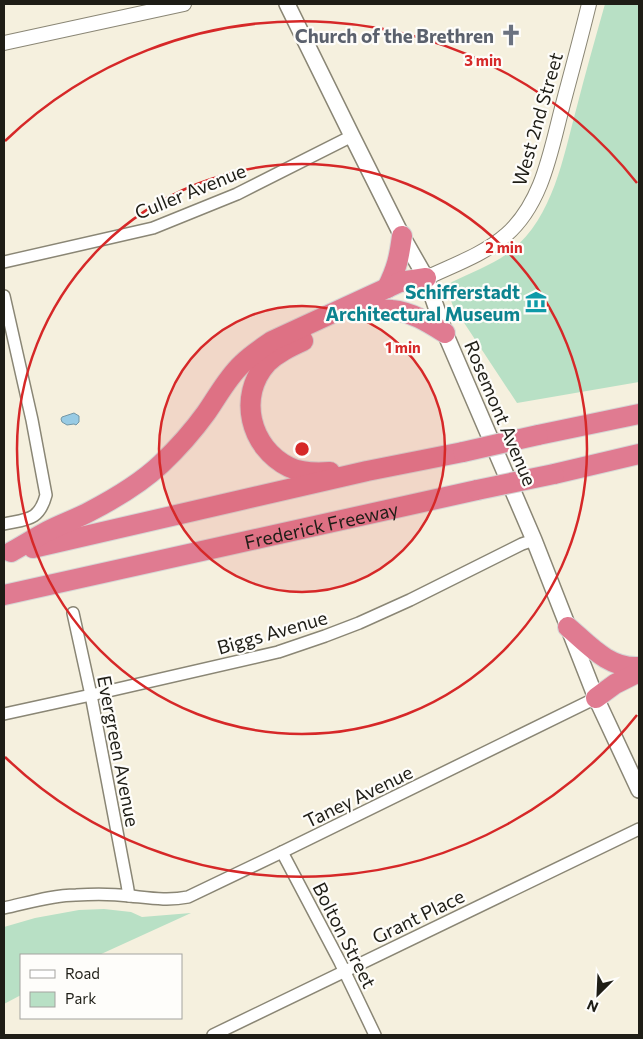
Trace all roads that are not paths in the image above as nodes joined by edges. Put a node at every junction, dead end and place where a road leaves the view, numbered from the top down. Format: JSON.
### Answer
{"nodes":[{"id":1,"x":184,"y":4,"type":"edge"},
{"id":2,"x":288,"y":4,"type":"edge"},
{"id":3,"x":589,"y":4,"type":"edge"},
{"id":4,"x":4,"y":43,"type":"edge"},
{"id":5,"x":352,"y":136,"type":"junction"},
{"id":6,"x":402,"y":236,"type":"junction"},
{"id":7,"x":4,"y":262,"type":"edge"},
{"id":8,"x":426,"y":278,"type":"junction"},
{"id":9,"x":386,"y":288,"type":"junction"},
{"id":10,"x":4,"y":296,"type":"edge"},
{"id":11,"x":368,"y":310,"type":"junction"},
{"id":12,"x":446,"y":333,"type":"junction"},
{"id":13,"x":639,"y":414,"type":"edge"},
{"id":14,"x":639,"y":454,"type":"edge"},
{"id":15,"x":639,"y":460,"type":"edge"},
{"id":16,"x":587,"y":466,"type":"junction"},
{"id":17,"x":367,"y":471,"type":"junction"},
{"id":18,"x":4,"y":524,"type":"edge"},
{"id":19,"x":534,"y":540,"type":"junction"},
{"id":20,"x":7,"y":553,"type":"edge"},
{"id":21,"x":4,"y":595,"type":"edge"},
{"id":22,"x":73,"y":613,"type":"dead end"},
{"id":23,"x":568,"y":627,"type":"junction"},
{"id":24,"x":639,"y":667,"type":"edge"},
{"id":25,"x":639,"y":672,"type":"edge"},
{"id":26,"x":639,"y":687,"type":"edge"},
{"id":27,"x":92,"y":695,"type":"junction"},
{"id":28,"x":596,"y":698,"type":"junction"},
{"id":29,"x":4,"y":714,"type":"edge"},
{"id":30,"x":639,"y":790,"type":"edge"},
{"id":31,"x":639,"y":829,"type":"edge"},
{"id":32,"x":282,"y":852,"type":"junction"},
{"id":33,"x":128,"y":896,"type":"junction"},
{"id":34,"x":4,"y":908,"type":"edge"},
{"id":35,"x":344,"y":972,"type":"junction"},
{"id":36,"x":213,"y":1035,"type":"edge"},
{"id":37,"x":375,"y":1035,"type":"edge"}],
"edges":[{"from":1,"to":4,"type":"street"},
{"from":2,"to":5,"type":"main road","name":"Rosemont Avenue"},
{"from":3,"to":8,"type":"street","name":"West 2nd Street"},
{"from":5,"to":6,"type":"main road","name":"Rosemont Avenue"},
{"from":5,"to":7,"type":"street","name":"Culler Avenue"},
{"from":6,"to":8,"type":"main road","name":"Rosemont Avenue"},
{"from":6,"to":9,"type":"highway"},
{"from":8,"to":9,"type":"highway"},
{"from":8,"to":11,"type":"highway"},
{"from":8,"to":12,"type":"main road","name":"Rosemont Avenue"},
{"from":9,"to":20,"type":"highway"},
{"from":10,"to":18,"type":"street"},
{"from":11,"to":12,"type":"highway"},
{"from":11,"to":17,"type":"highway"},
{"from":12,"to":19,"type":"main road","name":"Rosemont Avenue"},
{"from":13,"to":17,"type":"highway","bridge":true},
{"from":14,"to":16,"type":"highway","name":"Frederick Freeway"},
{"from":15,"to":16,"type":"highway"},
{"from":16,"to":21,"type":"highway","name":"Frederick Freeway","bridge":true},
{"from":17,"to":20,"type":"highway"},
{"from":19,"to":23,"type":"main road","name":"Rosemont Avenue"},
{"from":19,"to":27,"type":"street","name":"Biggs Avenue"},
{"from":22,"to":27,"type":"street","name":"Evergreen Avenue"},
{"from":23,"to":24,"type":"highway"},
{"from":23,"to":28,"type":"main road","name":"Rosemont Avenue"},
{"from":25,"to":28,"type":"highway"},
{"from":26,"to":28,"type":"highway"},
{"from":27,"to":29,"type":"street","name":"Biggs Avenue"},
{"from":27,"to":33,"type":"street","name":"Evergreen Avenue"},
{"from":28,"to":30,"type":"main road","name":"Rosemont Avenue"},
{"from":28,"to":32,"type":"street","name":"Taney Avenue"},
{"from":31,"to":35,"type":"street","name":"Grant Place"},
{"from":32,"to":33,"type":"street","name":"Taney Avenue"},
{"from":32,"to":35,"type":"street","name":"Bolton Street"},
{"from":33,"to":34,"type":"street","name":"Taney Avenue"},
{"from":35,"to":36,"type":"street","name":"Grant Place"},
{"from":35,"to":37,"type":"street","name":"Bolton Street"}]}
